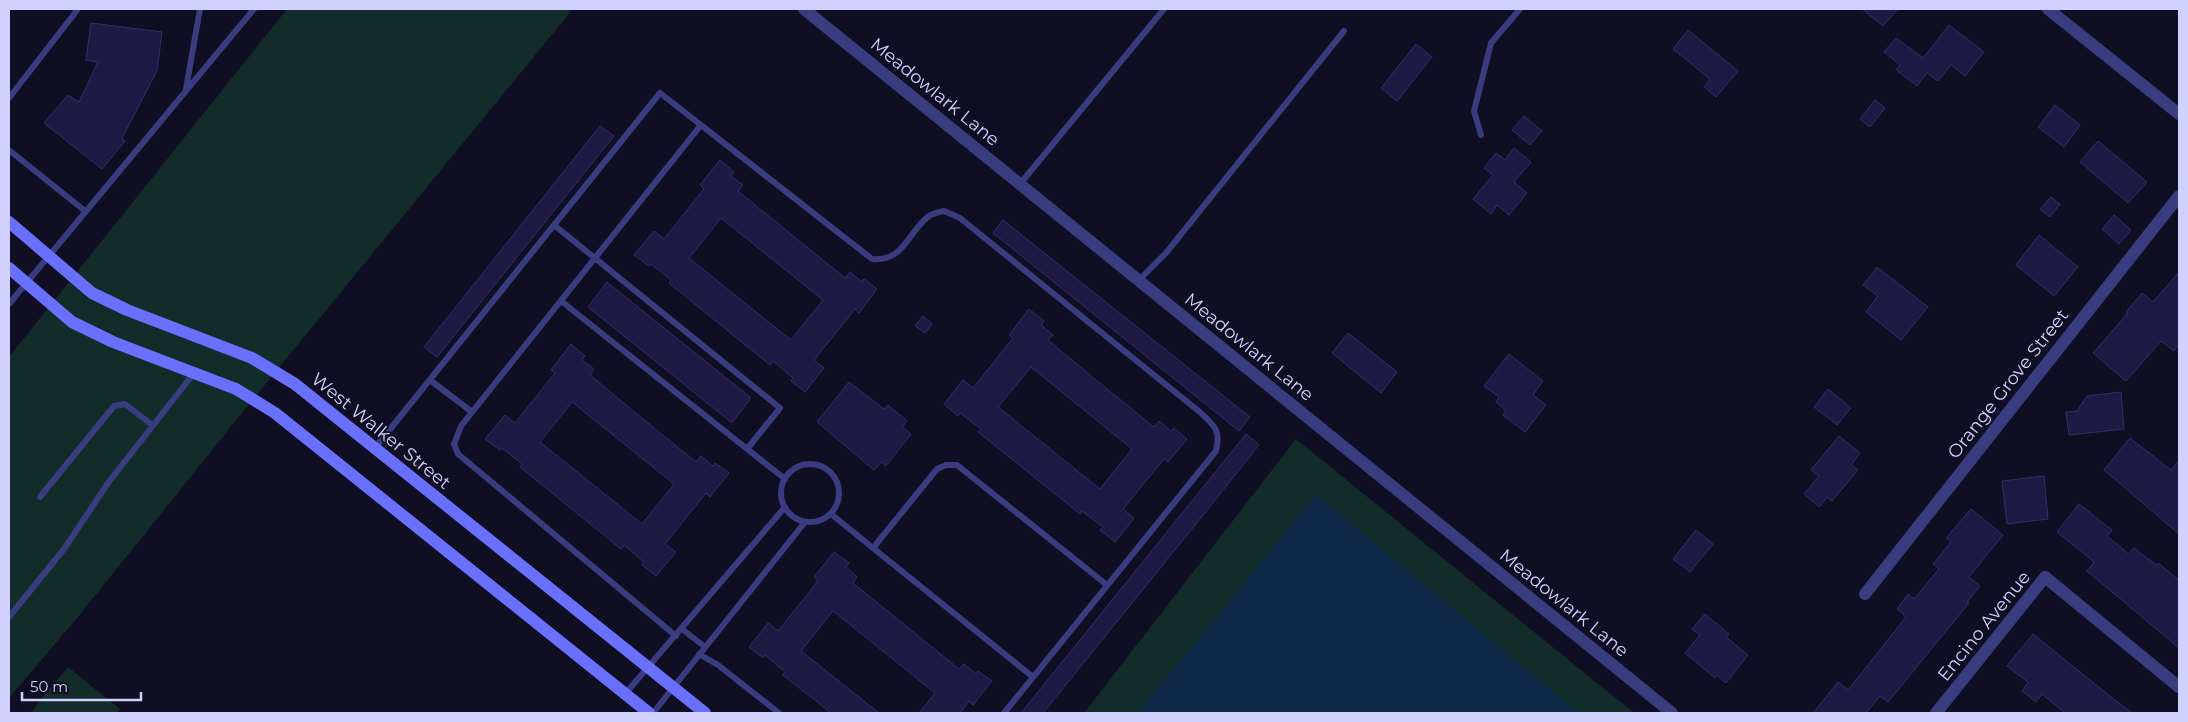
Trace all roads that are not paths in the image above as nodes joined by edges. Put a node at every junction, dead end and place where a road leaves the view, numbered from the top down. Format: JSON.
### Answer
{"nodes":[{"id":1,"x":78,"y":9,"type":"edge"},
{"id":2,"x":200,"y":9,"type":"edge"},
{"id":3,"x":254,"y":9,"type":"edge"},
{"id":4,"x":804,"y":9,"type":"edge"},
{"id":5,"x":1164,"y":9,"type":"edge"},
{"id":6,"x":1520,"y":9,"type":"edge"},
{"id":7,"x":2048,"y":9,"type":"edge"},
{"id":8,"x":1344,"y":31,"type":"dead end"},
{"id":9,"x":186,"y":90,"type":"junction"},
{"id":10,"x":9,"y":98,"type":"edge"},
{"id":11,"x":2179,"y":114,"type":"edge"},
{"id":12,"x":701,"y":125,"type":"junction"},
{"id":13,"x":1480,"y":135,"type":"dead end"},
{"id":14,"x":9,"y":150,"type":"edge"},
{"id":15,"x":1020,"y":184,"type":"junction"},
{"id":16,"x":2179,"y":196,"type":"edge"},
{"id":17,"x":85,"y":211,"type":"junction"},
{"id":18,"x":9,"y":222,"type":"edge"},
{"id":19,"x":554,"y":225,"type":"junction"},
{"id":20,"x":48,"y":255,"type":"junction"},
{"id":21,"x":595,"y":258,"type":"junction"},
{"id":22,"x":9,"y":268,"type":"edge"},
{"id":23,"x":1139,"y":280,"type":"junction"},
{"id":24,"x":26,"y":284,"type":"junction"},
{"id":25,"x":560,"y":302,"type":"junction"},
{"id":26,"x":9,"y":304,"type":"edge"},
{"id":27,"x":195,"y":372,"type":"junction"},
{"id":28,"x":430,"y":380,"type":"junction"},
{"id":29,"x":472,"y":412,"type":"junction"},
{"id":30,"x":152,"y":425,"type":"junction"},
{"id":31,"x":375,"y":448,"type":"junction"},
{"id":32,"x":747,"y":449,"type":"junction"},
{"id":33,"x":785,"y":479,"type":"junction"},
{"id":34,"x":40,"y":498,"type":"dead end"},
{"id":35,"x":785,"y":507,"type":"junction"},
{"id":36,"x":831,"y":514,"type":"junction"},
{"id":37,"x":805,"y":522,"type":"junction"},
{"id":38,"x":873,"y":548,"type":"junction"},
{"id":39,"x":1107,"y":586,"type":"junction"},
{"id":40,"x":1865,"y":594,"type":"dead end"},
{"id":41,"x":9,"y":617,"type":"edge"},
{"id":42,"x":682,"y":629,"type":"junction"},
{"id":43,"x":676,"y":636,"type":"junction"},
{"id":44,"x":705,"y":647,"type":"junction"},
{"id":45,"x":699,"y":654,"type":"junction"},
{"id":46,"x":648,"y":668,"type":"junction"},
{"id":47,"x":1033,"y":677,"type":"junction"},
{"id":48,"x":2179,"y":687,"type":"edge"},
{"id":49,"x":672,"y":688,"type":"junction"},
{"id":50,"x":625,"y":694,"type":"junction"},
{"id":51,"x":648,"y":713,"type":"edge"},
{"id":52,"x":653,"y":713,"type":"edge"},
{"id":53,"x":705,"y":713,"type":"edge"},
{"id":54,"x":779,"y":713,"type":"edge"},
{"id":55,"x":1004,"y":713,"type":"edge"},
{"id":56,"x":1672,"y":713,"type":"edge"},
{"id":57,"x":1936,"y":713,"type":"edge"}],
"edges":[{"from":1,"to":10,"type":"lane"},
{"from":2,"to":9,"type":"lane"},
{"from":3,"to":9,"type":"lane"},
{"from":4,"to":15,"type":"street","name":"Meadowlark Lane"},
{"from":5,"to":15,"type":"lane"},
{"from":6,"to":13,"type":"lane"},
{"from":7,"to":11,"type":"street"},
{"from":8,"to":23,"type":"lane"},
{"from":9,"to":17,"type":"lane"},
{"from":12,"to":19,"type":"lane"},
{"from":12,"to":21,"type":"lane"},
{"from":12,"to":39,"type":"lane"},
{"from":14,"to":17,"type":"lane"},
{"from":15,"to":23,"type":"street","name":"Meadowlark Lane"},
{"from":16,"to":40,"type":"street","name":"Orange Grove Street"},
{"from":17,"to":20,"type":"lane"},
{"from":18,"to":20,"type":"street","name":"West Walker Street"},
{"from":19,"to":21,"type":"lane"},
{"from":19,"to":28,"type":"lane"},
{"from":20,"to":24,"type":"lane"},
{"from":20,"to":31,"type":"street","name":"West Walker Street"},
{"from":21,"to":25,"type":"lane"},
{"from":21,"to":32,"type":"lane"},
{"from":22,"to":24,"type":"street"},
{"from":23,"to":56,"type":"street","name":"Meadowlark Lane"},
{"from":24,"to":26,"type":"lane"},
{"from":24,"to":27,"type":"street"},
{"from":25,"to":29,"type":"lane"},
{"from":25,"to":32,"type":"lane"},
{"from":27,"to":30,"type":"lane"},
{"from":27,"to":50,"type":"street"},
{"from":28,"to":29,"type":"lane"},
{"from":28,"to":31,"type":"lane"},
{"from":29,"to":43,"type":"lane"},
{"from":30,"to":34,"type":"lane"},
{"from":30,"to":41,"type":"lane"},
{"from":31,"to":46,"type":"street","name":"West Walker Street"},
{"from":32,"to":33,"type":"lane"},
{"from":33,"to":35,"type":"lane"},
{"from":33,"to":36,"type":"lane"},
{"from":35,"to":37,"type":"lane"},
{"from":35,"to":42,"type":"lane"},
{"from":36,"to":37,"type":"lane"},
{"from":36,"to":38,"type":"lane"},
{"from":37,"to":44,"type":"lane"},
{"from":38,"to":39,"type":"lane"},
{"from":38,"to":47,"type":"lane"},
{"from":39,"to":47,"type":"lane"},
{"from":42,"to":43,"type":"lane"},
{"from":42,"to":44,"type":"lane"},
{"from":43,"to":46,"type":"lane"},
{"from":44,"to":45,"type":"lane"},
{"from":45,"to":49,"type":"lane"},
{"from":45,"to":54,"type":"lane"},
{"from":46,"to":49,"type":"street","name":"West Walker Street"},
{"from":46,"to":50,"type":"lane"},
{"from":47,"to":55,"type":"lane"},
{"from":48,"to":57,"type":"street","name":"Encino Avenue"},
{"from":49,"to":52,"type":"lane"},
{"from":49,"to":53,"type":"street","name":"West Walker Street"},
{"from":50,"to":51,"type":"street"}]}
